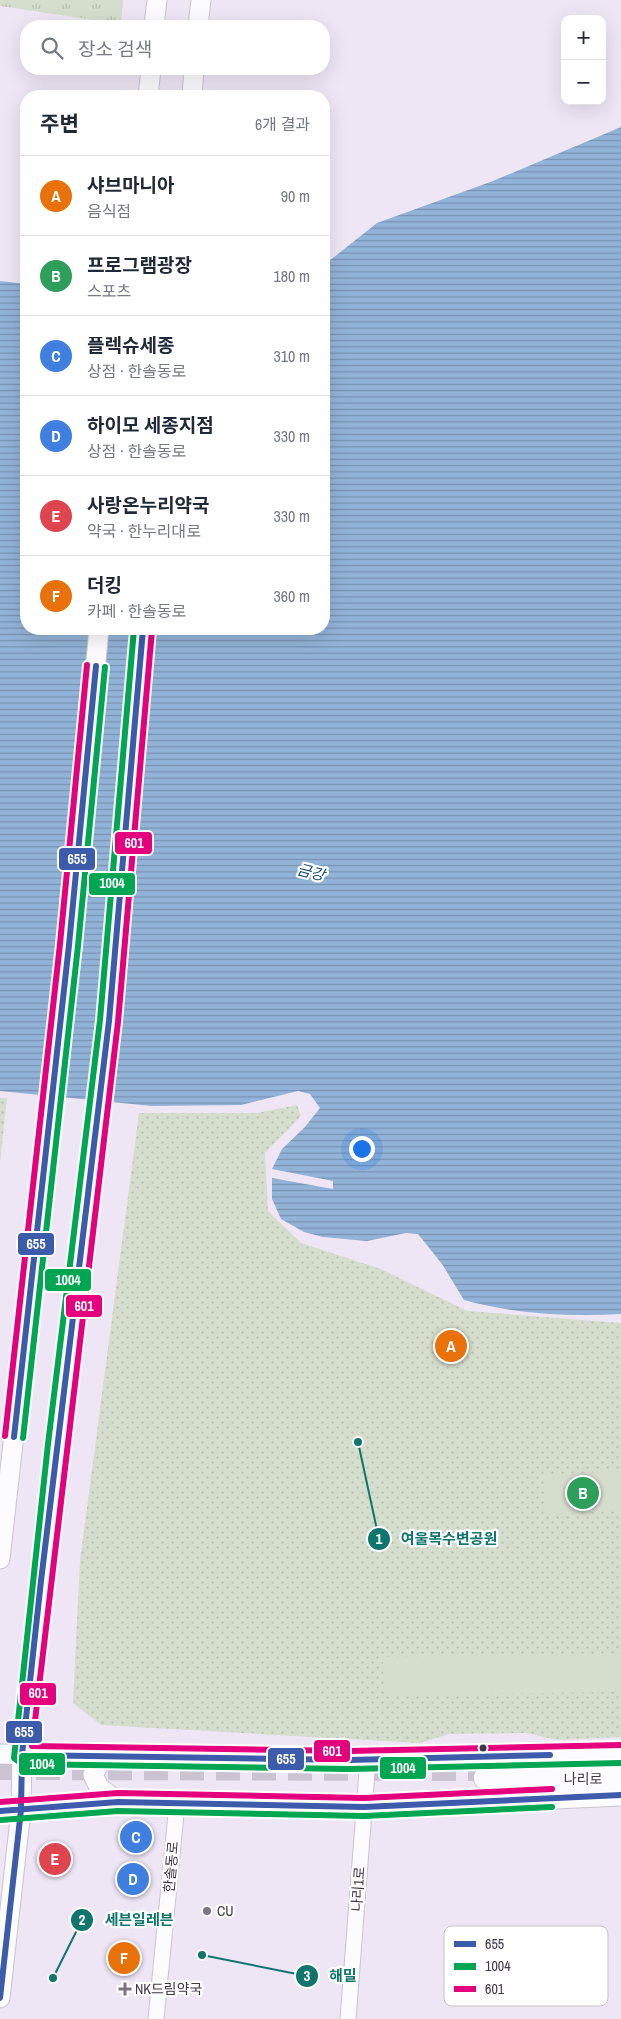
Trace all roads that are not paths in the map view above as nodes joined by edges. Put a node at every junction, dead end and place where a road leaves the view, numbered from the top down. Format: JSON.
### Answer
{"nodes":[{"id":1,"x":157,"y":0,"type":"edge"},
{"id":2,"x":201,"y":0,"type":"edge"},
{"id":3,"x":155,"y":20,"type":"edge"},
{"id":4,"x":199,"y":20,"type":"edge"},
{"id":5,"x":150,"y":75,"type":"edge"},
{"id":6,"x":194,"y":75,"type":"edge"},
{"id":7,"x":149,"y":90,"type":"edge"},
{"id":8,"x":192,"y":90,"type":"edge"},
{"id":9,"x":98,"y":635,"type":"edge"},
{"id":10,"x":142,"y":635,"type":"edge"},
{"id":11,"x":0,"y":1559,"type":"edge"},
{"id":12,"x":0,"y":1754,"type":"edge"},
{"id":13,"x":621,"y":1754,"type":"edge"},
{"id":14,"x":22,"y":1755,"type":"junction"},
{"id":15,"x":118,"y":1758,"type":"junction"},
{"id":16,"x":368,"y":1759,"type":"junction"},
{"id":17,"x":621,"y":1764,"type":"edge"},
{"id":18,"x":621,"y":1779,"type":"edge"},
{"id":19,"x":621,"y":1795,"type":"edge"},
{"id":20,"x":118,"y":1802,"type":"junction"},
{"id":21,"x":177,"y":1804,"type":"junction"},
{"id":22,"x":364,"y":1807,"type":"junction"},
{"id":23,"x":21,"y":1810,"type":"junction"},
{"id":24,"x":0,"y":1811,"type":"edge"},
{"id":25,"x":0,"y":1998,"type":"edge"},
{"id":26,"x":156,"y":2019,"type":"edge"},
{"id":27,"x":348,"y":2019,"type":"edge"}],
"edges":[{"from":1,"to":3,"type":"street"},
{"from":2,"to":4,"type":"street"},
{"from":5,"to":7,"type":"street"},
{"from":6,"to":8,"type":"street"},
{"from":9,"to":11,"type":"street"},
{"from":10,"to":14,"type":"street"},
{"from":12,"to":14,"type":"street"},
{"from":13,"to":16,"type":"street"},
{"from":14,"to":15,"type":"street"},
{"from":14,"to":23,"type":"street"},
{"from":15,"to":16,"type":"street"},
{"from":15,"to":20,"type":"street"},
{"from":16,"to":22,"type":"street","name":"나리1로"},
{"from":17,"to":18,"type":"main road","name":"나리로"},
{"from":19,"to":22,"type":"main road"},
{"from":20,"to":21,"type":"street"},
{"from":20,"to":23,"type":"street"},
{"from":21,"to":22,"type":"street"},
{"from":21,"to":26,"type":"street","name":"한솔동로"},
{"from":22,"to":27,"type":"street","name":"나리1로"},
{"from":23,"to":24,"type":"street"},
{"from":23,"to":25,"type":"street"}]}
